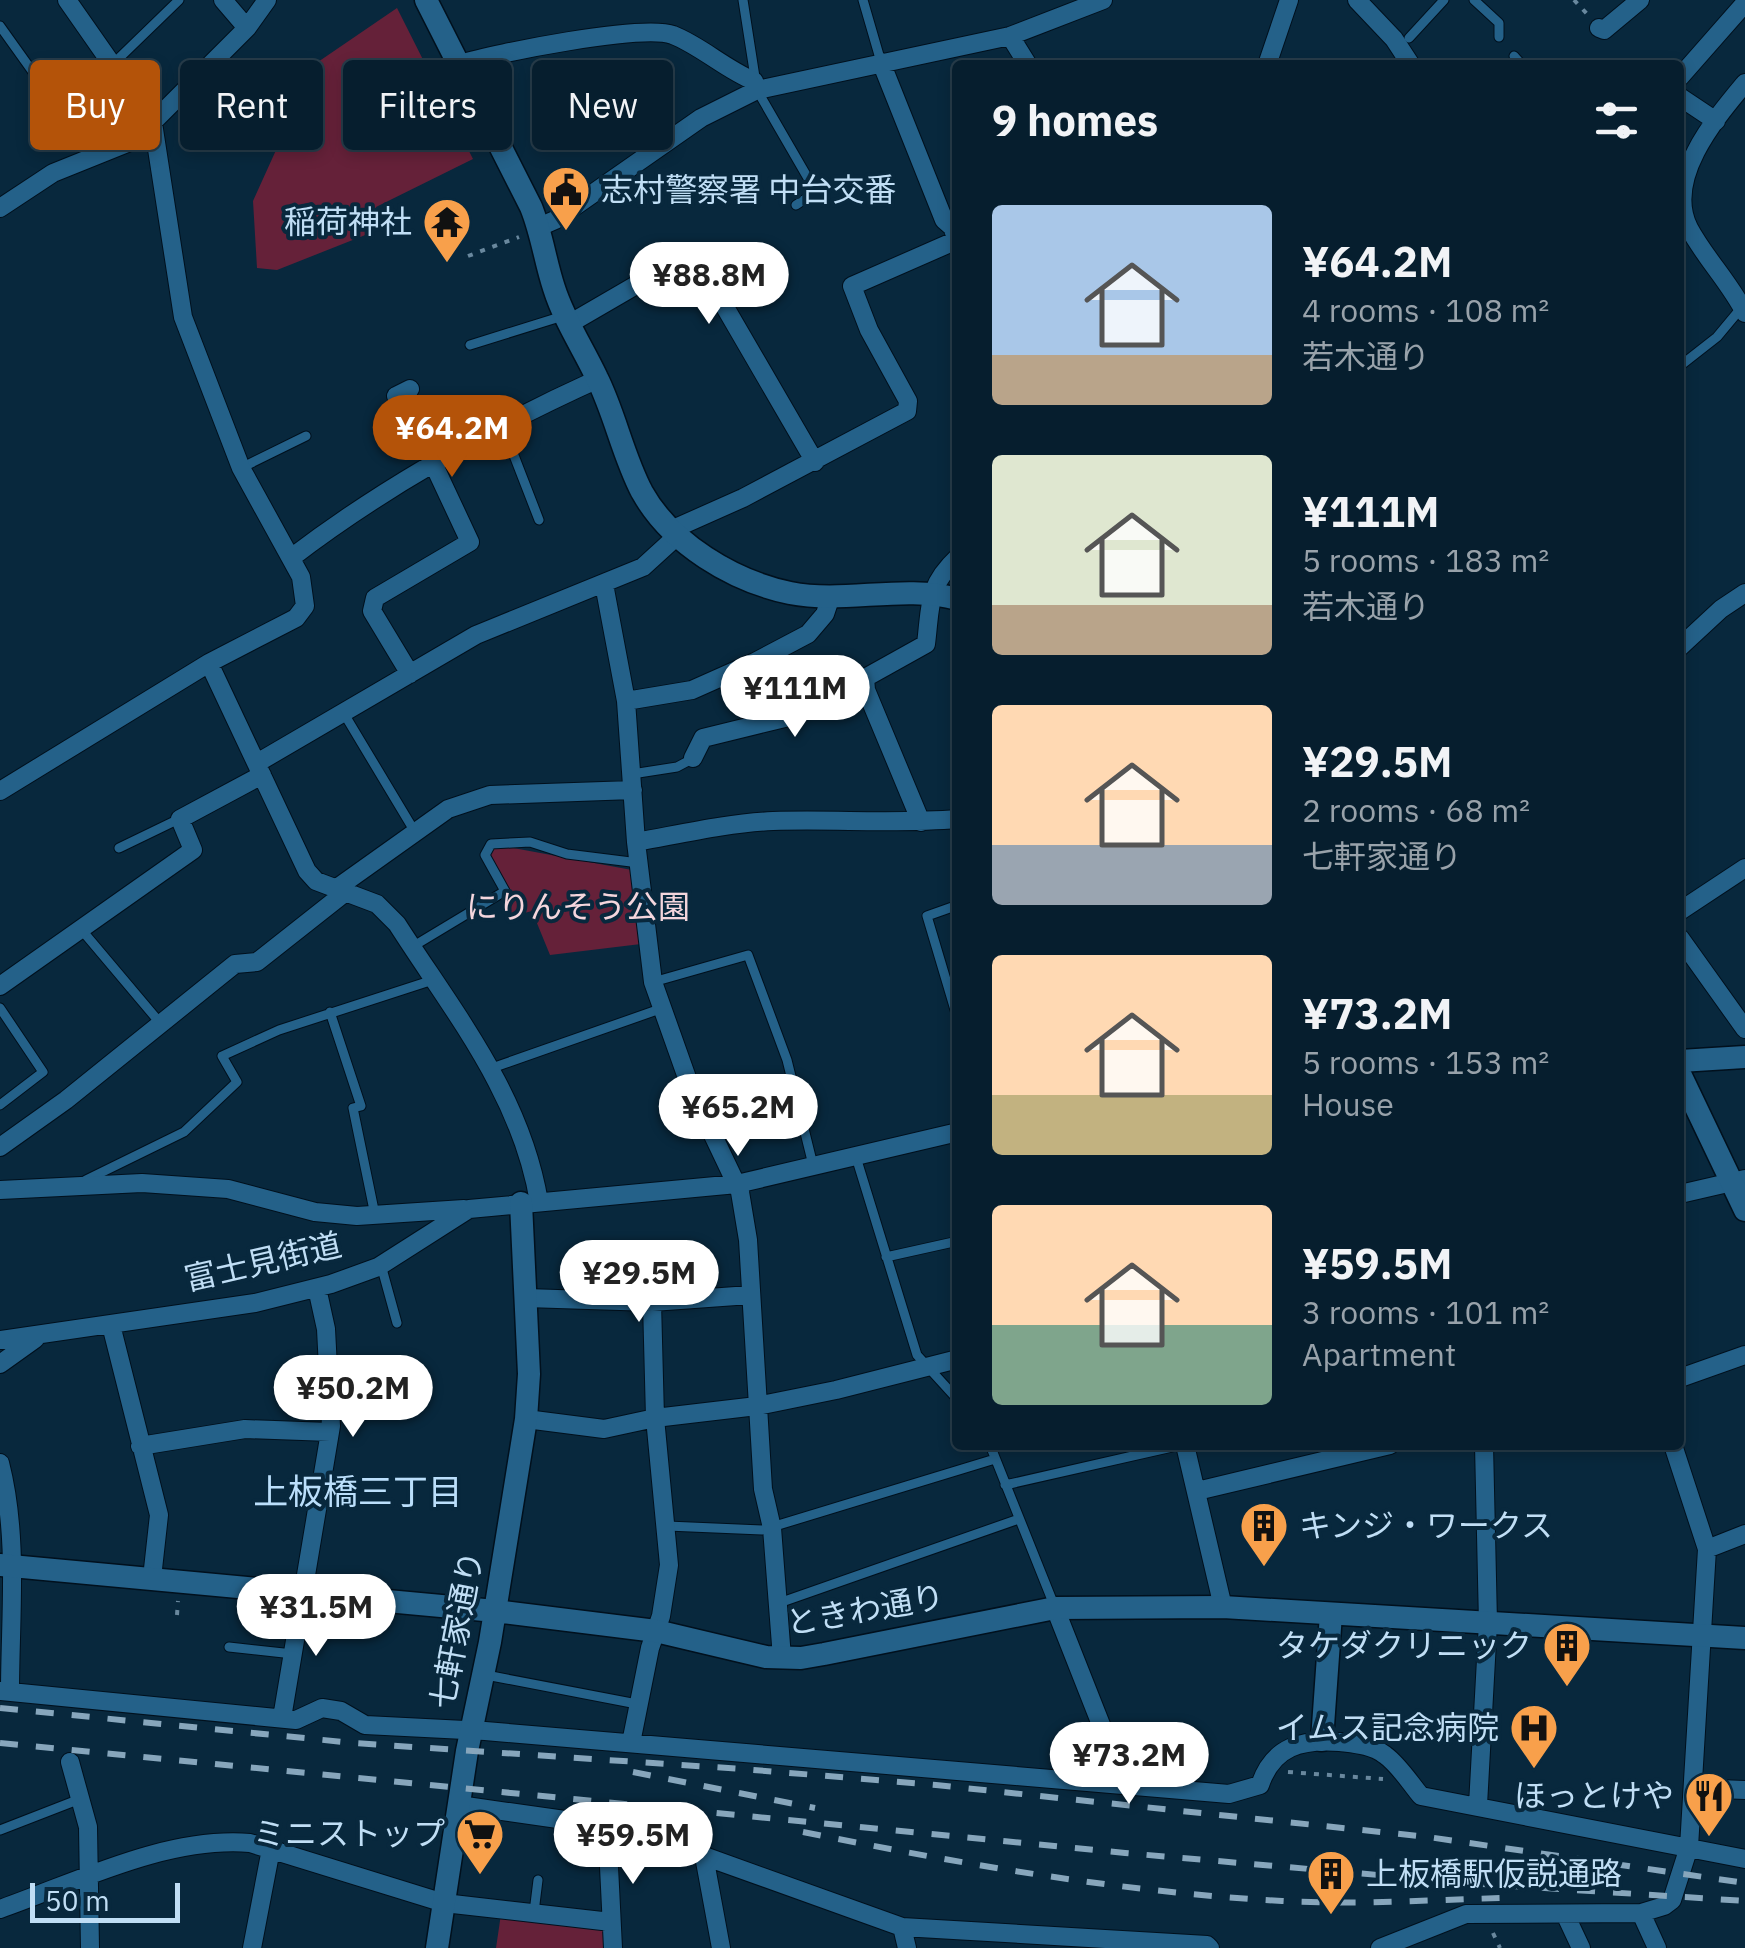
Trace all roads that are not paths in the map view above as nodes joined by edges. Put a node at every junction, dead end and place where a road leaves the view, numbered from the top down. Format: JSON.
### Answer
{"nodes":[{"id":1,"x":69,"y":0,"type":"edge"},
{"id":2,"x":179,"y":0,"type":"edge"},
{"id":3,"x":223,"y":0,"type":"edge"},
{"id":4,"x":267,"y":0,"type":"edge"},
{"id":5,"x":426,"y":0,"type":"edge"},
{"id":6,"x":743,"y":0,"type":"edge"},
{"id":7,"x":863,"y":0,"type":"edge"},
{"id":8,"x":1103,"y":0,"type":"edge"},
{"id":9,"x":1288,"y":0,"type":"edge"},
{"id":10,"x":1356,"y":0,"type":"edge"},
{"id":11,"x":1444,"y":0,"type":"edge"},
{"id":12,"x":1474,"y":0,"type":"edge"},
{"id":13,"x":1640,"y":0,"type":"edge"},
{"id":14,"x":1745,"y":4,"type":"edge"},
{"id":15,"x":0,"y":26,"type":"edge"},
{"id":16,"x":247,"y":28,"type":"junction"},
{"id":17,"x":1599,"y":28,"type":"dead end"},
{"id":18,"x":1010,"y":36,"type":"junction"},
{"id":19,"x":1499,"y":37,"type":"dead end"},
{"id":20,"x":1403,"y":43,"type":"junction"},
{"id":21,"x":1514,"y":56,"type":"dead end"},
{"id":22,"x":112,"y":60,"type":"edge"},
{"id":23,"x":117,"y":60,"type":"edge"},
{"id":24,"x":458,"y":60,"type":"edge"},
{"id":25,"x":479,"y":60,"type":"edge"},
{"id":26,"x":1025,"y":60,"type":"edge"},
{"id":27,"x":1270,"y":60,"type":"edge"},
{"id":28,"x":1409,"y":60,"type":"edge"},
{"id":29,"x":1518,"y":60,"type":"edge"},
{"id":30,"x":881,"y":62,"type":"junction"},
{"id":31,"x":30,"y":68,"type":"edge"},
{"id":32,"x":1684,"y":73,"type":"edge"},
{"id":33,"x":1745,"y":83,"type":"edge"},
{"id":34,"x":755,"y":85,"type":"junction"},
{"id":35,"x":1684,"y":100,"type":"edge"},
{"id":36,"x":160,"y":116,"type":"edge"},
{"id":37,"x":1716,"y":122,"type":"junction"},
{"id":38,"x":118,"y":150,"type":"edge"},
{"id":39,"x":159,"y":150,"type":"edge"},
{"id":40,"x":495,"y":150,"type":"edge"},
{"id":41,"x":1684,"y":182,"type":"edge"},
{"id":42,"x":796,"y":205,"type":"dead end"},
{"id":43,"x":0,"y":208,"type":"edge"},
{"id":44,"x":1684,"y":213,"type":"edge"},
{"id":45,"x":952,"y":231,"type":"edge"},
{"id":46,"x":528,"y":232,"type":"junction"},
{"id":47,"x":952,"y":243,"type":"edge"},
{"id":48,"x":1744,"y":308,"type":"edge"},
{"id":49,"x":567,"y":320,"type":"junction"},
{"id":50,"x":470,"y":345,"type":"dead end"},
{"id":51,"x":1684,"y":363,"type":"edge"},
{"id":52,"x":598,"y":379,"type":"junction"},
{"id":53,"x":410,"y":389,"type":"dead end"},
{"id":54,"x":504,"y":428,"type":"junction"},
{"id":55,"x":306,"y":436,"type":"dead end"},
{"id":56,"x":815,"y":462,"type":"junction"},
{"id":57,"x":433,"y":463,"type":"junction"},
{"id":58,"x":241,"y":468,"type":"junction"},
{"id":59,"x":539,"y":520,"type":"dead end"},
{"id":60,"x":674,"y":533,"type":"junction"},
{"id":61,"x":291,"y":558,"type":"junction"},
{"id":62,"x":952,"y":562,"type":"edge"},
{"id":63,"x":604,"y":584,"type":"junction"},
{"id":64,"x":932,"y":592,"type":"junction"},
{"id":65,"x":1745,"y":592,"type":"edge"},
{"id":66,"x":831,"y":596,"type":"junction"},
{"id":67,"x":952,"y":597,"type":"edge"},
{"id":68,"x":1684,"y":643,"type":"edge"},
{"id":69,"x":209,"y":663,"type":"junction"},
{"id":70,"x":410,"y":674,"type":"junction"},
{"id":71,"x":866,"y":678,"type":"junction"},
{"id":72,"x":626,"y":702,"type":"junction"},
{"id":73,"x":343,"y":712,"type":"junction"},
{"id":74,"x":693,"y":758,"type":"joint"},
{"id":75,"x":260,"y":769,"type":"junction"},
{"id":76,"x":633,"y":782,"type":"junction"},
{"id":77,"x":0,"y":791,"type":"edge"},
{"id":78,"x":180,"y":819,"type":"junction"},
{"id":79,"x":952,"y":819,"type":"edge"},
{"id":80,"x":920,"y":822,"type":"junction"},
{"id":81,"x":415,"y":832,"type":"junction"},
{"id":82,"x":636,"y":842,"type":"junction"},
{"id":83,"x":119,"y":848,"type":"dead end"},
{"id":84,"x":639,"y":863,"type":"junction"},
{"id":85,"x":1745,"y":868,"type":"edge"},
{"id":86,"x":342,"y":889,"type":"junction"},
{"id":87,"x":952,"y":907,"type":"edge"},
{"id":88,"x":1684,"y":908,"type":"edge"},
{"id":89,"x":80,"y":928,"type":"junction"},
{"id":90,"x":1684,"y":944,"type":"edge"},
{"id":91,"x":412,"y":947,"type":"junction"},
{"id":92,"x":3,"y":978,"type":"edge"},
{"id":93,"x":432,"y":980,"type":"junction"},
{"id":94,"x":653,"y":982,"type":"junction"},
{"id":95,"x":952,"y":1000,"type":"edge"},
{"id":96,"x":0,"y":1008,"type":"edge"},
{"id":97,"x":660,"y":1008,"type":"junction"},
{"id":98,"x":330,"y":1012,"type":"junction"},
{"id":99,"x":161,"y":1024,"type":"junction"},
{"id":100,"x":1745,"y":1029,"type":"edge"},
{"id":101,"x":1745,"y":1057,"type":"edge"},
{"id":102,"x":1684,"y":1061,"type":"edge"},
{"id":103,"x":492,"y":1068,"type":"junction"},
{"id":104,"x":1684,"y":1081,"type":"edge"},
{"id":105,"x":0,"y":1105,"type":"edge"},
{"id":106,"x":952,"y":1133,"type":"edge"},
{"id":107,"x":0,"y":1147,"type":"edge"},
{"id":108,"x":856,"y":1157,"type":"junction"},
{"id":109,"x":814,"y":1168,"type":"junction"},
{"id":110,"x":1737,"y":1180,"type":"edge"},
{"id":111,"x":737,"y":1184,"type":"junction"},
{"id":112,"x":77,"y":1185,"type":"junction"},
{"id":113,"x":0,"y":1190,"type":"edge"},
{"id":114,"x":1684,"y":1193,"type":"edge"},
{"id":115,"x":530,"y":1202,"type":"junction"},
{"id":116,"x":469,"y":1209,"type":"junction"},
{"id":117,"x":1745,"y":1210,"type":"edge"},
{"id":118,"x":376,"y":1215,"type":"junction"},
{"id":119,"x":952,"y":1242,"type":"edge"},
{"id":120,"x":886,"y":1258,"type":"junction"},
{"id":121,"x":380,"y":1265,"type":"junction"},
{"id":122,"x":317,"y":1288,"type":"junction"},
{"id":123,"x":750,"y":1294,"type":"junction"},
{"id":124,"x":526,"y":1298,"type":"junction"},
{"id":125,"x":652,"y":1302,"type":"junction"},
{"id":126,"x":397,"y":1323,"type":"dead end"},
{"id":127,"x":111,"y":1324,"type":"junction"},
{"id":128,"x":40,"y":1336,"type":"junction"},
{"id":129,"x":0,"y":1340,"type":"edge"},
{"id":130,"x":1745,"y":1355,"type":"edge"},
{"id":131,"x":952,"y":1360,"type":"edge"},
{"id":132,"x":0,"y":1364,"type":"edge"},
{"id":133,"x":930,"y":1366,"type":"junction"},
{"id":134,"x":1684,"y":1377,"type":"edge"},
{"id":135,"x":952,"y":1393,"type":"edge"},
{"id":136,"x":757,"y":1406,"type":"junction"},
{"id":137,"x":656,"y":1418,"type":"junction"},
{"id":138,"x":526,"y":1419,"type":"junction"},
{"id":139,"x":330,"y":1432,"type":"junction"},
{"id":140,"x":140,"y":1446,"type":"junction"},
{"id":141,"x":992,"y":1450,"type":"edge"},
{"id":142,"x":1161,"y":1450,"type":"edge"},
{"id":143,"x":1184,"y":1450,"type":"edge"},
{"id":144,"x":1366,"y":1450,"type":"edge"},
{"id":145,"x":1484,"y":1450,"type":"edge"},
{"id":146,"x":1675,"y":1450,"type":"edge"},
{"id":147,"x":996,"y":1458,"type":"junction"},
{"id":148,"x":0,"y":1464,"type":"edge"},
{"id":149,"x":1005,"y":1485,"type":"junction"},
{"id":150,"x":1197,"y":1492,"type":"junction"},
{"id":151,"x":1019,"y":1519,"type":"junction"},
{"id":152,"x":667,"y":1526,"type":"junction"},
{"id":153,"x":772,"y":1528,"type":"junction"},
{"id":154,"x":1745,"y":1534,"type":"edge"},
{"id":155,"x":1707,"y":1549,"type":"junction"},
{"id":156,"x":5,"y":1565,"type":"edge"},
{"id":157,"x":152,"y":1578,"type":"junction"},
{"id":158,"x":303,"y":1592,"type":"junction"},
{"id":159,"x":779,"y":1603,"type":"junction"},
{"id":160,"x":1223,"y":1607,"type":"junction"},
{"id":161,"x":1056,"y":1608,"type":"junction"},
{"id":162,"x":495,"y":1610,"type":"junction"},
{"id":163,"x":1332,"y":1614,"type":"junction"},
{"id":164,"x":1488,"y":1623,"type":"junction"},
{"id":165,"x":656,"y":1630,"type":"junction"},
{"id":166,"x":1702,"y":1636,"type":"junction"},
{"id":167,"x":1745,"y":1638,"type":"edge"},
{"id":168,"x":229,"y":1647,"type":"dead end"},
{"id":169,"x":293,"y":1654,"type":"junction"},
{"id":170,"x":782,"y":1658,"type":"junction"},
{"id":171,"x":483,"y":1674,"type":"junction"},
{"id":172,"x":5,"y":1692,"type":"edge"},
{"id":173,"x":640,"y":1705,"type":"junction"},
{"id":174,"x":282,"y":1718,"type":"junction"},
{"id":175,"x":471,"y":1730,"type":"junction"},
{"id":176,"x":1322,"y":1740,"type":"junction"},
{"id":177,"x":630,"y":1743,"type":"junction"},
{"id":178,"x":70,"y":1762,"type":"dead end"},
{"id":179,"x":1124,"y":1783,"type":"junction"},
{"id":180,"x":1693,"y":1788,"type":"junction"},
{"id":181,"x":1745,"y":1790,"type":"edge"},
{"id":182,"x":80,"y":1799,"type":"junction"},
{"id":183,"x":459,"y":1804,"type":"junction"},
{"id":184,"x":1478,"y":1805,"type":"junction"},
{"id":185,"x":607,"y":1826,"type":"junction"},
{"id":186,"x":0,"y":1830,"type":"edge"},
{"id":187,"x":1689,"y":1847,"type":"junction"},
{"id":188,"x":271,"y":1848,"type":"junction"},
{"id":189,"x":704,"y":1856,"type":"junction"},
{"id":190,"x":1745,"y":1859,"type":"edge"},
{"id":191,"x":88,"y":1878,"type":"junction"},
{"id":192,"x":538,"y":1880,"type":"dead end"},
{"id":193,"x":444,"y":1903,"type":"junction"},
{"id":194,"x":0,"y":1909,"type":"edge"},
{"id":195,"x":534,"y":1912,"type":"junction"},
{"id":196,"x":1641,"y":1913,"type":"junction"},
{"id":197,"x":1565,"y":1914,"type":"junction"},
{"id":198,"x":612,"y":1922,"type":"junction"},
{"id":199,"x":902,"y":1927,"type":"junction"},
{"id":200,"x":1140,"y":1944,"type":"edge"},
{"id":201,"x":90,"y":1948,"type":"edge"},
{"id":202,"x":252,"y":1948,"type":"edge"},
{"id":203,"x":436,"y":1948,"type":"edge"},
{"id":204,"x":613,"y":1948,"type":"edge"},
{"id":205,"x":720,"y":1948,"type":"edge"},
{"id":206,"x":907,"y":1948,"type":"edge"},
{"id":207,"x":1210,"y":1948,"type":"edge"},
{"id":208,"x":1380,"y":1948,"type":"edge"},
{"id":209,"x":1581,"y":1948,"type":"edge"},
{"id":210,"x":1657,"y":1948,"type":"edge"}],
"edges":[{"from":1,"to":22,"type":"street"},
{"from":2,"to":23,"type":"lane"},
{"from":3,"to":16,"type":"street"},
{"from":4,"to":16,"type":"street"},
{"from":5,"to":24,"type":"street"},
{"from":6,"to":34,"type":"lane"},
{"from":7,"to":30,"type":"lane"},
{"from":8,"to":18,"type":"street"},
{"from":9,"to":27,"type":"street"},
{"from":10,"to":20,"type":"street"},
{"from":11,"to":20,"type":"lane"},
{"from":12,"to":19,"type":"lane"},
{"from":13,"to":17,"type":"street"},
{"from":14,"to":32,"type":"street"},
{"from":15,"to":31,"type":"lane"},
{"from":16,"to":36,"type":"street"},
{"from":18,"to":26,"type":"street"},
{"from":18,"to":30,"type":"street"},
{"from":20,"to":28,"type":"street"},
{"from":21,"to":29,"type":"lane"},
{"from":25,"to":34,"type":"street"},
{"from":30,"to":34,"type":"street"},
{"from":30,"to":45,"type":"street"},
{"from":33,"to":37,"type":"street"},
{"from":34,"to":42,"type":"lane"},
{"from":34,"to":46,"type":"street"},
{"from":35,"to":37,"type":"street"},
{"from":37,"to":41,"type":"street"},
{"from":38,"to":43,"type":"street"},
{"from":39,"to":58,"type":"street"},
{"from":40,"to":46,"type":"street"},
{"from":44,"to":48,"type":"street"},
{"from":46,"to":49,"type":"street"},
{"from":47,"to":56,"type":"street"},
{"from":48,"to":51,"type":"lane"},
{"from":49,"to":50,"type":"lane"},
{"from":49,"to":52,"type":"street"},
{"from":49,"to":56,"type":"street"},
{"from":52,"to":54,"type":"street"},
{"from":52,"to":60,"type":"street"},
{"from":53,"to":57,"type":"street"},
{"from":54,"to":57,"type":"street"},
{"from":54,"to":59,"type":"lane"},
{"from":55,"to":58,"type":"lane"},
{"from":56,"to":60,"type":"street"},
{"from":57,"to":61,"type":"street"},
{"from":57,"to":70,"type":"street"},
{"from":58,"to":61,"type":"street"},
{"from":60,"to":63,"type":"street"},
{"from":60,"to":66,"type":"street"},
{"from":61,"to":69,"type":"street"},
{"from":62,"to":64,"type":"street"},
{"from":63,"to":70,"type":"street"},
{"from":63,"to":72,"type":"street"},
{"from":64,"to":66,"type":"street"},
{"from":64,"to":67,"type":"street"},
{"from":64,"to":71,"type":"street"},
{"from":65,"to":68,"type":"street"},
{"from":66,"to":72,"type":"street"},
{"from":69,"to":75,"type":"street"},
{"from":69,"to":77,"type":"street"},
{"from":70,"to":73,"type":"street"},
{"from":71,"to":74,"type":"street"},
{"from":71,"to":80,"type":"street"},
{"from":72,"to":76,"type":"street"},
{"from":73,"to":75,"type":"street"},
{"from":73,"to":81,"type":"lane"},
{"from":74,"to":76,"type":"lane"},
{"from":75,"to":78,"type":"street"},
{"from":75,"to":86,"type":"street"},
{"from":76,"to":81,"type":"street"},
{"from":76,"to":82,"type":"street"},
{"from":78,"to":83,"type":"lane"},
{"from":78,"to":89,"type":"street"},
{"from":79,"to":80,"type":"street"},
{"from":80,"to":82,"type":"street"},
{"from":81,"to":86,"type":"street"},
{"from":82,"to":84,"type":"street"},
{"from":84,"to":91,"type":"lane"},
{"from":84,"to":94,"type":"street"},
{"from":85,"to":88,"type":"street"},
{"from":86,"to":91,"type":"street"},
{"from":86,"to":99,"type":"street"},
{"from":87,"to":95,"type":"lane"},
{"from":89,"to":92,"type":"street"},
{"from":89,"to":99,"type":"lane"},
{"from":90,"to":100,"type":"street"},
{"from":91,"to":93,"type":"street"},
{"from":93,"to":98,"type":"lane"},
{"from":93,"to":103,"type":"street"},
{"from":94,"to":97,"type":"street"},
{"from":94,"to":109,"type":"lane"},
{"from":96,"to":105,"type":"lane"},
{"from":97,"to":103,"type":"lane"},
{"from":97,"to":111,"type":"street"},
{"from":98,"to":112,"type":"lane"},
{"from":98,"to":118,"type":"lane"},
{"from":99,"to":107,"type":"street"},
{"from":101,"to":102,"type":"street"},
{"from":103,"to":115,"type":"street"},
{"from":104,"to":110,"type":"street"},
{"from":106,"to":108,"type":"street","name":"富士見街道"},
{"from":108,"to":109,"type":"street","name":"富士見街道"},
{"from":108,"to":120,"type":"lane"},
{"from":109,"to":111,"type":"street","name":"富士見街道"},
{"from":110,"to":114,"type":"street"},
{"from":110,"to":117,"type":"street"},
{"from":111,"to":115,"type":"street","name":"富士見街道"},
{"from":111,"to":123,"type":"street"},
{"from":112,"to":113,"type":"street"},
{"from":112,"to":118,"type":"street"},
{"from":115,"to":116,"type":"street","name":"富士見街道"},
{"from":115,"to":124,"type":"street","name":"七軒家通り"},
{"from":116,"to":118,"type":"street"},
{"from":116,"to":121,"type":"street","name":"富士見街道"},
{"from":119,"to":120,"type":"lane"},
{"from":120,"to":133,"type":"lane"},
{"from":121,"to":122,"type":"street","name":"富士見街道"},
{"from":121,"to":126,"type":"lane"},
{"from":122,"to":127,"type":"street","name":"富士見街道"},
{"from":122,"to":139,"type":"street"},
{"from":123,"to":125,"type":"street"},
{"from":123,"to":136,"type":"street"},
{"from":124,"to":125,"type":"street"},
{"from":124,"to":138,"type":"street","name":"七軒家通り"},
{"from":125,"to":137,"type":"street"},
{"from":127,"to":128,"type":"street","name":"富士見街道"},
{"from":127,"to":140,"type":"street"},
{"from":128,"to":129,"type":"street","name":"富士見街道"},
{"from":128,"to":132,"type":"street"},
{"from":130,"to":134,"type":"street"},
{"from":131,"to":133,"type":"street"},
{"from":133,"to":135,"type":"lane"},
{"from":133,"to":136,"type":"street"},
{"from":136,"to":137,"type":"street"},
{"from":136,"to":153,"type":"street"},
{"from":137,"to":138,"type":"street"},
{"from":137,"to":152,"type":"street"},
{"from":138,"to":162,"type":"street","name":"七軒家通り"},
{"from":139,"to":140,"type":"street"},
{"from":139,"to":158,"type":"street"},
{"from":140,"to":157,"type":"street"},
{"from":141,"to":147,"type":"lane"},
{"from":142,"to":149,"type":"lane"},
{"from":143,"to":150,"type":"street"},
{"from":144,"to":150,"type":"street"},
{"from":145,"to":164,"type":"street"},
{"from":146,"to":155,"type":"street"},
{"from":147,"to":149,"type":"lane"},
{"from":147,"to":153,"type":"lane"},
{"from":148,"to":156,"type":"street"},
{"from":149,"to":151,"type":"lane"},
{"from":150,"to":160,"type":"street"},
{"from":151,"to":159,"type":"lane"},
{"from":151,"to":161,"type":"lane"},
{"from":152,"to":153,"type":"lane"},
{"from":152,"to":165,"type":"street"},
{"from":153,"to":159,"type":"street"},
{"from":154,"to":155,"type":"street"},
{"from":155,"to":166,"type":"street"},
{"from":156,"to":157,"type":"street","name":"ときわ通り"},
{"from":156,"to":172,"type":"street"},
{"from":157,"to":158,"type":"street","name":"ときわ通り"},
{"from":158,"to":162,"type":"street","name":"ときわ通り"},
{"from":158,"to":169,"type":"street"},
{"from":159,"to":170,"type":"street"},
{"from":160,"to":161,"type":"street","name":"ときわ通り"},
{"from":160,"to":163,"type":"street","name":"ときわ通り"},
{"from":161,"to":170,"type":"street","name":"ときわ通り"},
{"from":161,"to":179,"type":"street"},
{"from":162,"to":165,"type":"street","name":"ときわ通り"},
{"from":162,"to":171,"type":"street","name":"七軒家通り"},
{"from":163,"to":164,"type":"street","name":"ときわ通り"},
{"from":163,"to":176,"type":"street"},
{"from":164,"to":166,"type":"street","name":"ときわ通り"},
{"from":164,"to":184,"type":"street"},
{"from":165,"to":170,"type":"street","name":"ときわ通り"},
{"from":165,"to":173,"type":"street"},
{"from":166,"to":167,"type":"street","name":"ときわ通り"},
{"from":166,"to":180,"type":"street"},
{"from":168,"to":169,"type":"lane"},
{"from":169,"to":174,"type":"street"},
{"from":171,"to":173,"type":"lane"},
{"from":171,"to":175,"type":"street","name":"七軒家通り"},
{"from":172,"to":174,"type":"street"},
{"from":173,"to":177,"type":"street"},
{"from":174,"to":175,"type":"street"},
{"from":175,"to":177,"type":"street"},
{"from":175,"to":183,"type":"street","name":"七軒家通り"},
{"from":176,"to":179,"type":"street"},
{"from":176,"to":184,"type":"street"},
{"from":177,"to":179,"type":"street"},
{"from":178,"to":182,"type":"street"},
{"from":180,"to":181,"type":"street"},
{"from":180,"to":187,"type":"street"},
{"from":182,"to":186,"type":"lane"},
{"from":182,"to":191,"type":"street"},
{"from":183,"to":185,"type":"street"},
{"from":183,"to":193,"type":"street","name":"七軒家通り"},
{"from":184,"to":187,"type":"street"},
{"from":185,"to":189,"type":"street"},
{"from":185,"to":198,"type":"street"},
{"from":187,"to":190,"type":"street"},
{"from":187,"to":196,"type":"street"},
{"from":188,"to":191,"type":"street"},
{"from":188,"to":193,"type":"street"},
{"from":188,"to":202,"type":"street"},
{"from":189,"to":199,"type":"street"},
{"from":189,"to":205,"type":"street"},
{"from":191,"to":194,"type":"street"},
{"from":191,"to":201,"type":"street"},
{"from":192,"to":195,"type":"lane"},
{"from":193,"to":195,"type":"street"},
{"from":193,"to":203,"type":"street","name":"七軒家通り"},
{"from":195,"to":198,"type":"street"},
{"from":196,"to":197,"type":"street"},
{"from":196,"to":210,"type":"street"},
{"from":197,"to":208,"type":"street"},
{"from":197,"to":209,"type":"street"},
{"from":198,"to":204,"type":"street"},
{"from":199,"to":200,"type":"street"},
{"from":199,"to":206,"type":"street"},
{"from":200,"to":207,"type":"street"}]}
